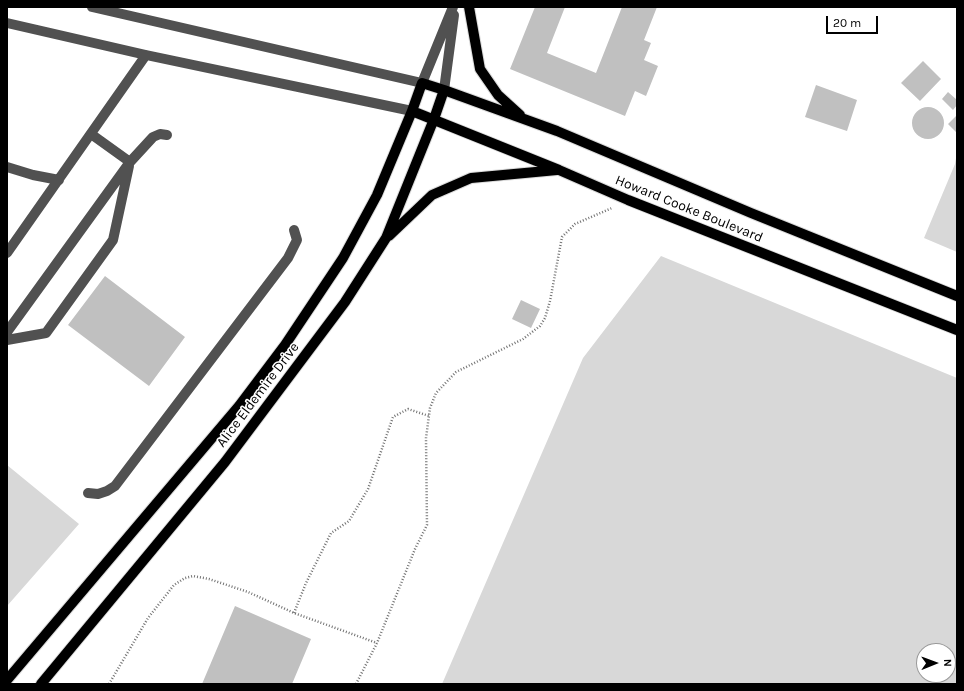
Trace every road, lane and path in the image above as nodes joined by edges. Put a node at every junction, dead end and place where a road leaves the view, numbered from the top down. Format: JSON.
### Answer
{"nodes":[{"id":1,"x":92,"y":7,"type":"edge"},
{"id":2,"x":454,"y":7,"type":"edge"},
{"id":3,"x":469,"y":7,"type":"edge"},
{"id":4,"x":7,"y":23,"type":"edge"},
{"id":5,"x":146,"y":55,"type":"junction"},
{"id":6,"x":422,"y":83,"type":"junction"},
{"id":7,"x":444,"y":90,"type":"junction"},
{"id":8,"x":412,"y":111,"type":"junction"},
{"id":9,"x":434,"y":119,"type":"junction"},
{"id":10,"x":524,"y":119,"type":"junction"},
{"id":11,"x":91,"y":134,"type":"junction"},
{"id":12,"x":167,"y":135,"type":"dead end"},
{"id":13,"x":130,"y":162,"type":"junction"},
{"id":14,"x":7,"y":167,"type":"edge"},
{"id":15,"x":559,"y":170,"type":"junction"},
{"id":16,"x":58,"y":180,"type":"junction"},
{"id":17,"x":628,"y":200,"type":"junction"},
{"id":18,"x":294,"y":230,"type":"dead end"},
{"id":19,"x":386,"y":238,"type":"junction"},
{"id":20,"x":7,"y":253,"type":"edge"},
{"id":21,"x":957,"y":296,"type":"edge"},
{"id":22,"x":957,"y":330,"type":"edge"},
{"id":23,"x":7,"y":332,"type":"edge"},
{"id":24,"x":7,"y":340,"type":"edge"},
{"id":25,"x":428,"y":416,"type":"junction"},
{"id":26,"x":88,"y":493,"type":"dead end"},
{"id":27,"x":294,"y":612,"type":"junction"},
{"id":28,"x":377,"y":644,"type":"junction"},
{"id":29,"x":7,"y":680,"type":"edge"},
{"id":30,"x":41,"y":684,"type":"edge"},
{"id":31,"x":108,"y":684,"type":"edge"},
{"id":32,"x":356,"y":684,"type":"edge"}],
"edges":[{"from":1,"to":6,"type":"street"},
{"from":2,"to":6,"type":"street"},
{"from":2,"to":7,"type":"street"},
{"from":3,"to":10,"type":"main road"},
{"from":4,"to":5,"type":"street"},
{"from":5,"to":8,"type":"street"},
{"from":5,"to":11,"type":"street"},
{"from":6,"to":7,"type":"main road","name":"Howard Cooke Boulevard"},
{"from":6,"to":8,"type":"main road","name":"Alice Eldemire Drive"},
{"from":7,"to":9,"type":"main road","name":"Alice Eldemire Drive"},
{"from":7,"to":10,"type":"main road","name":"Howard Cooke Boulevard"},
{"from":8,"to":9,"type":"main road","name":"Howard Cooke Boulevard"},
{"from":8,"to":29,"type":"main road","name":"Alice Eldemire Drive"},
{"from":9,"to":15,"type":"main road","name":"Howard Cooke Boulevard"},
{"from":9,"to":19,"type":"main road","name":"Alice Eldemire Drive"},
{"from":10,"to":21,"type":"main road","name":"Howard Cooke Boulevard"},
{"from":11,"to":13,"type":"street"},
{"from":11,"to":16,"type":"street"},
{"from":12,"to":13,"type":"street"},
{"from":13,"to":23,"type":"street"},
{"from":13,"to":24,"type":"street"},
{"from":14,"to":16,"type":"street"},
{"from":15,"to":17,"type":"main road","name":"Howard Cooke Boulevard"},
{"from":15,"to":19,"type":"main road"},
{"from":16,"to":20,"type":"street"},
{"from":17,"to":22,"type":"main road","name":"Howard Cooke Boulevard"},
{"from":17,"to":25,"type":"path"},
{"from":18,"to":26,"type":"street"},
{"from":19,"to":30,"type":"main road","name":"Alice Eldemire Drive"},
{"from":25,"to":27,"type":"path"},
{"from":25,"to":28,"type":"path"},
{"from":27,"to":28,"type":"path"},
{"from":27,"to":31,"type":"path"},
{"from":28,"to":32,"type":"path"}]}
